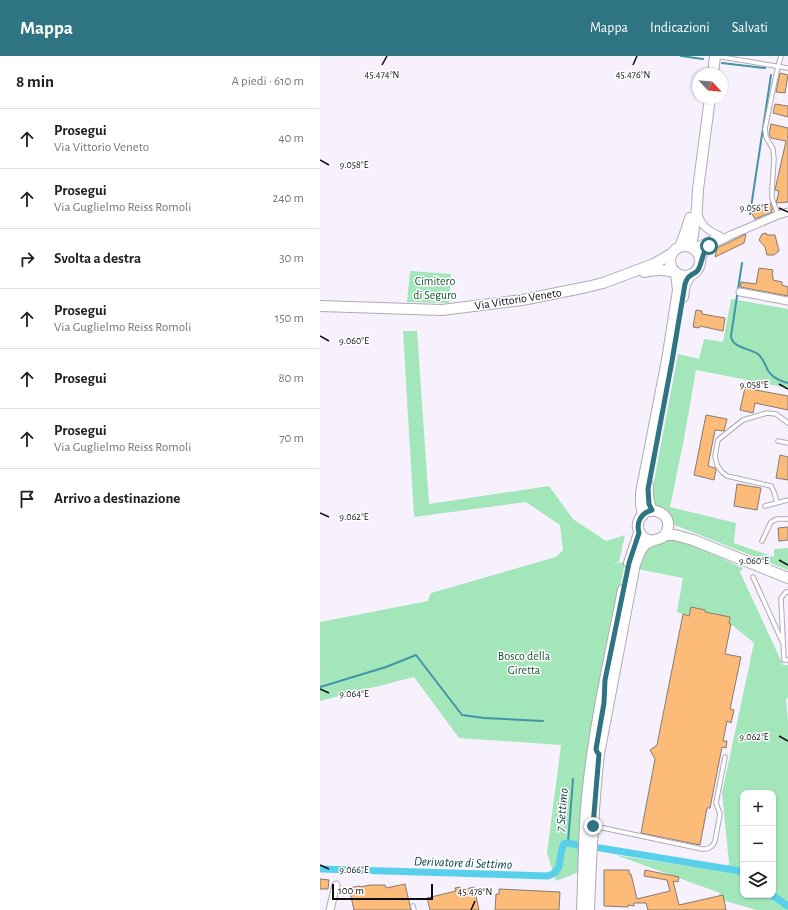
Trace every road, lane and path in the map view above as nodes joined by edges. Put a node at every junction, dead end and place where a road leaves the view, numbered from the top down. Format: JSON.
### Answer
{"nodes":[{"id":1,"x":715,"y":56,"type":"edge"},
{"id":2,"x":781,"y":56,"type":"edge"},
{"id":3,"x":778,"y":66,"type":"junction"},
{"id":4,"x":714,"y":68,"type":"edge"},
{"id":5,"x":788,"y":68,"type":"edge"},
{"id":6,"x":709,"y":104,"type":"edge"},
{"id":7,"x":698,"y":189,"type":"junction"},
{"id":8,"x":697,"y":208,"type":"junction"},
{"id":9,"x":788,"y":212,"type":"edge"},
{"id":10,"x":778,"y":215,"type":"junction"},
{"id":11,"x":731,"y":235,"type":"junction"},
{"id":12,"x":720,"y":236,"type":"junction"},
{"id":13,"x":680,"y":247,"type":"junction"},
{"id":14,"x":692,"y":248,"type":"junction"},
{"id":15,"x":672,"y":254,"type":"junction"},
{"id":16,"x":700,"y":262,"type":"junction"},
{"id":17,"x":675,"y":273,"type":"junction"},
{"id":18,"x":690,"y":276,"type":"junction"},
{"id":19,"x":619,"y":278,"type":"junction"},
{"id":20,"x":740,"y":292,"type":"dead end"},
{"id":21,"x":788,"y":301,"type":"edge"},
{"id":22,"x":320,"y":306,"type":"edge"},
{"id":23,"x":788,"y":423,"type":"edge"},
{"id":24,"x":778,"y":441,"type":"dead end"},
{"id":25,"x":788,"y":443,"type":"edge"},
{"id":26,"x":788,"y":500,"type":"edge"},
{"id":27,"x":777,"y":503,"type":"junction"},
{"id":28,"x":764,"y":506,"type":"dead end"},
{"id":29,"x":652,"y":510,"type":"junction"},
{"id":30,"x":643,"y":515,"type":"junction"},
{"id":31,"x":788,"y":519,"type":"edge"},
{"id":32,"x":668,"y":524,"type":"junction"},
{"id":33,"x":639,"y":533,"type":"junction"},
{"id":34,"x":665,"y":535,"type":"junction"},
{"id":35,"x":762,"y":540,"type":"dead end"},
{"id":36,"x":652,"y":541,"type":"junction"},
{"id":37,"x":788,"y":572,"type":"edge"},
{"id":38,"x":753,"y":577,"type":"dead end"},
{"id":39,"x":788,"y":578,"type":"edge"},
{"id":40,"x":788,"y":592,"type":"edge"},
{"id":41,"x":783,"y":644,"type":"junction"},
{"id":42,"x":788,"y":660,"type":"edge"},
{"id":43,"x":605,"y":680,"type":"junction"},
{"id":44,"x":599,"y":754,"type":"junction"},
{"id":45,"x":725,"y":757,"type":"dead end"},
{"id":46,"x":588,"y":789,"type":"junction"},
{"id":47,"x":593,"y":826,"type":"junction"},
{"id":48,"x":336,"y":885,"type":"dead end"},
{"id":49,"x":330,"y":910,"type":"edge"},
{"id":50,"x":582,"y":910,"type":"edge"},
{"id":51,"x":589,"y":910,"type":"edge"}],
"edges":[{"from":1,"to":3,"type":"lane"},
{"from":1,"to":4,"type":"street"},
{"from":2,"to":3,"type":"lane"},
{"from":3,"to":5,"type":"lane"},
{"from":3,"to":10,"type":"lane"},
{"from":6,"to":7,"type":"street"},
{"from":7,"to":8,"type":"street"},
{"from":7,"to":13,"type":"street"},
{"from":8,"to":12,"type":"street"},
{"from":8,"to":14,"type":"street"},
{"from":9,"to":10,"type":"street"},
{"from":10,"to":11,"type":"street"},
{"from":11,"to":12,"type":"street"},
{"from":11,"to":16,"type":"street"},
{"from":12,"to":14,"type":"street"},
{"from":13,"to":14,"type":"street"},
{"from":13,"to":15,"type":"street"},
{"from":14,"to":16,"type":"street"},
{"from":15,"to":17,"type":"street"},
{"from":15,"to":19,"type":"street"},
{"from":16,"to":18,"type":"street"},
{"from":17,"to":18,"type":"street"},
{"from":17,"to":19,"type":"street"},
{"from":17,"to":30,"type":"street"},
{"from":18,"to":29,"type":"street"},
{"from":19,"to":22,"type":"street","name":"Via Vittorio Veneto"},
{"from":20,"to":21,"type":"street"},
{"from":23,"to":27,"type":"lane"},
{"from":24,"to":25,"type":"lane"},
{"from":26,"to":27,"type":"lane"},
{"from":27,"to":28,"type":"lane"},
{"from":29,"to":30,"type":"street"},
{"from":29,"to":32,"type":"street"},
{"from":30,"to":33,"type":"street"},
{"from":31,"to":35,"type":"lane"},
{"from":32,"to":34,"type":"street"},
{"from":32,"to":37,"type":"street"},
{"from":33,"to":36,"type":"street"},
{"from":33,"to":43,"type":"street"},
{"from":34,"to":36,"type":"street"},
{"from":34,"to":39,"type":"street"},
{"from":36,"to":44,"type":"street"},
{"from":38,"to":41,"type":"lane"},
{"from":40,"to":41,"type":"lane"},
{"from":41,"to":42,"type":"lane"},
{"from":43,"to":44,"type":"street"},
{"from":43,"to":46,"type":"street"},
{"from":44,"to":47,"type":"street"},
{"from":45,"to":47,"type":"lane"},
{"from":46,"to":47,"type":"street"},
{"from":46,"to":50,"type":"street"},
{"from":47,"to":51,"type":"street"},
{"from":48,"to":49,"type":"street"}]}
